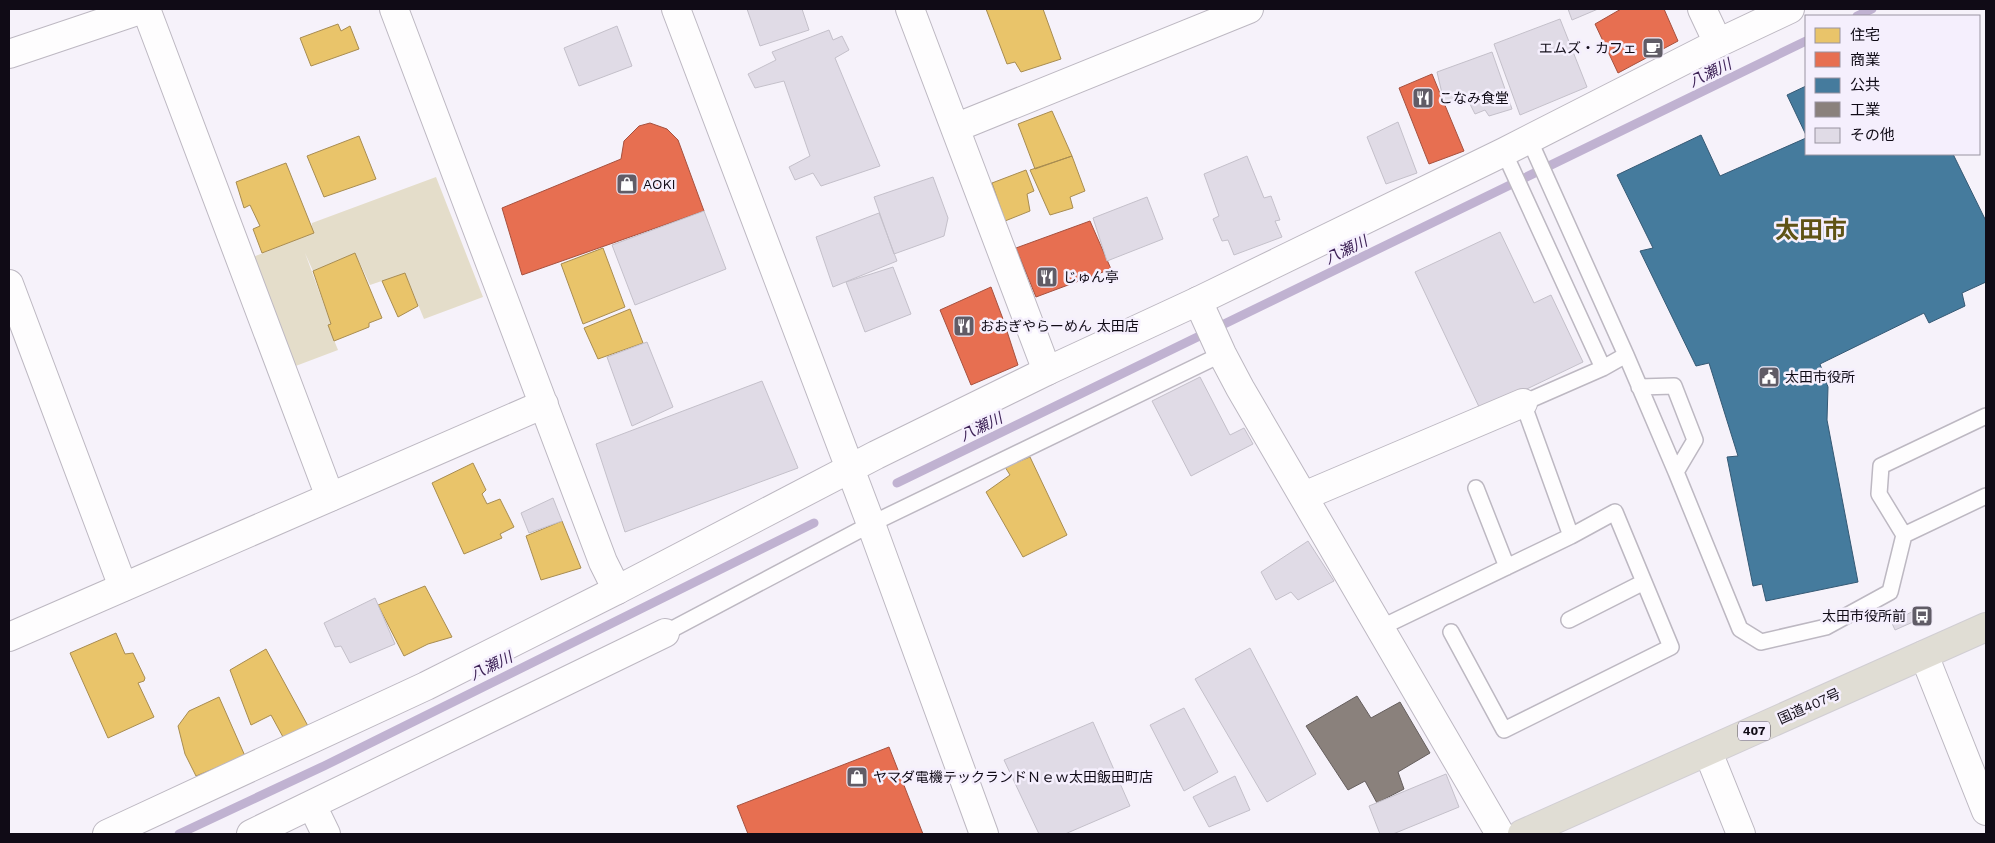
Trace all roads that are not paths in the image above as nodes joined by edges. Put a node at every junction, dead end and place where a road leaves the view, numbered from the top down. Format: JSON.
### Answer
{"nodes":[{"id":1,"x":144,"y":9,"type":"edge"},
{"id":2,"x":394,"y":9,"type":"edge"},
{"id":3,"x":676,"y":9,"type":"edge"},
{"id":4,"x":910,"y":9,"type":"edge"},
{"id":5,"x":1249,"y":9,"type":"edge"},
{"id":6,"x":1702,"y":9,"type":"edge"},
{"id":7,"x":1790,"y":9,"type":"edge"},
{"id":8,"x":1205,"y":17,"type":"edge"},
{"id":9,"x":1718,"y":43,"type":"junction"},
{"id":10,"x":9,"y":54,"type":"edge"},
{"id":11,"x":955,"y":128,"type":"junction"},
{"id":12,"x":1529,"y":139,"type":"junction"},
{"id":13,"x":1504,"y":152,"type":"junction"},
{"id":14,"x":9,"y":284,"type":"edge"},
{"id":15,"x":1201,"y":306,"type":"junction"},
{"id":16,"x":1221,"y":352,"type":"junction"},
{"id":17,"x":1626,"y":355,"type":"junction"},
{"id":18,"x":1603,"y":368,"type":"junction"},
{"id":19,"x":1047,"y":371,"type":"junction"},
{"id":20,"x":1639,"y":387,"type":"junction"},
{"id":21,"x":1522,"y":403,"type":"junction"},
{"id":22,"x":544,"y":404,"type":"junction"},
{"id":23,"x":1986,"y":416,"type":"edge"},
{"id":24,"x":849,"y":469,"type":"junction"},
{"id":25,"x":1676,"y":472,"type":"junction"},
{"id":26,"x":1476,"y":488,"type":"dead end"},
{"id":27,"x":1304,"y":496,"type":"junction"},
{"id":28,"x":1986,"y":496,"type":"edge"},
{"id":29,"x":330,"y":497,"type":"junction"},
{"id":30,"x":871,"y":524,"type":"junction"},
{"id":31,"x":1904,"y":535,"type":"junction"},
{"id":32,"x":1570,"y":536,"type":"junction"},
{"id":33,"x":1507,"y":567,"type":"junction"},
{"id":34,"x":1644,"y":582,"type":"junction"},
{"id":35,"x":123,"y":587,"type":"junction"},
{"id":36,"x":617,"y":590,"type":"junction"},
{"id":37,"x":1569,"y":620,"type":"dead end"},
{"id":38,"x":1986,"y":627,"type":"edge"},
{"id":39,"x":1380,"y":628,"type":"junction"},
{"id":40,"x":1450,"y":632,"type":"dead end"},
{"id":41,"x":665,"y":633,"type":"joint"},
{"id":42,"x":9,"y":637,"type":"edge"},
{"id":43,"x":1924,"y":655,"type":"junction"},
{"id":44,"x":1708,"y":752,"type":"junction"},
{"id":45,"x":312,"y":805,"type":"junction"},
{"id":46,"x":1986,"y":811,"type":"edge"},
{"id":47,"x":107,"y":834,"type":"edge"},
{"id":48,"x":251,"y":834,"type":"edge"},
{"id":49,"x":326,"y":834,"type":"edge"},
{"id":50,"x":984,"y":834,"type":"edge"},
{"id":51,"x":1500,"y":834,"type":"edge"},
{"id":52,"x":1522,"y":834,"type":"edge"},
{"id":53,"x":1741,"y":834,"type":"edge"}],
"edges":[{"from":1,"to":10,"type":"street"},
{"from":1,"to":29,"type":"street"},
{"from":2,"to":22,"type":"street"},
{"from":3,"to":24,"type":"street"},
{"from":4,"to":11,"type":"street"},
{"from":5,"to":8,"type":"street"},
{"from":6,"to":9,"type":"street"},
{"from":7,"to":9,"type":"street"},
{"from":8,"to":11,"type":"street"},
{"from":9,"to":12,"type":"street"},
{"from":11,"to":19,"type":"street"},
{"from":12,"to":13,"type":"street"},
{"from":12,"to":17,"type":"lane"},
{"from":13,"to":15,"type":"street"},
{"from":13,"to":18,"type":"lane"},
{"from":14,"to":35,"type":"street"},
{"from":15,"to":16,"type":"street"},
{"from":15,"to":19,"type":"street"},
{"from":16,"to":27,"type":"street"},
{"from":16,"to":30,"type":"lane"},
{"from":17,"to":18,"type":"lane"},
{"from":17,"to":20,"type":"lane"},
{"from":18,"to":21,"type":"lane"},
{"from":19,"to":24,"type":"street"},
{"from":20,"to":25,"type":"lane"},
{"from":20,"to":25,"type":"lane"},
{"from":21,"to":27,"type":"street"},
{"from":21,"to":32,"type":"lane"},
{"from":22,"to":29,"type":"street"},
{"from":22,"to":36,"type":"street"},
{"from":23,"to":31,"type":"lane"},
{"from":24,"to":30,"type":"street"},
{"from":24,"to":36,"type":"street"},
{"from":25,"to":31,"type":"lane"},
{"from":26,"to":33,"type":"lane"},
{"from":27,"to":39,"type":"street"},
{"from":28,"to":31,"type":"lane"},
{"from":29,"to":35,"type":"street"},
{"from":30,"to":41,"type":"lane"},
{"from":30,"to":50,"type":"street"},
{"from":32,"to":33,"type":"lane"},
{"from":32,"to":34,"type":"lane"},
{"from":33,"to":39,"type":"lane"},
{"from":34,"to":37,"type":"lane"},
{"from":34,"to":40,"type":"lane"},
{"from":35,"to":42,"type":"street"},
{"from":36,"to":47,"type":"street"},
{"from":38,"to":43,"type":"highway","name":"国道407号","number":"407"},
{"from":39,"to":51,"type":"street"},
{"from":41,"to":45,"type":"street"},
{"from":43,"to":44,"type":"highway","name":"国道407号","number":"407"},
{"from":43,"to":46,"type":"street"},
{"from":44,"to":52,"type":"highway","name":"国道407号","number":"407"},
{"from":44,"to":53,"type":"street"},
{"from":45,"to":48,"type":"street"},
{"from":45,"to":49,"type":"street"}]}
